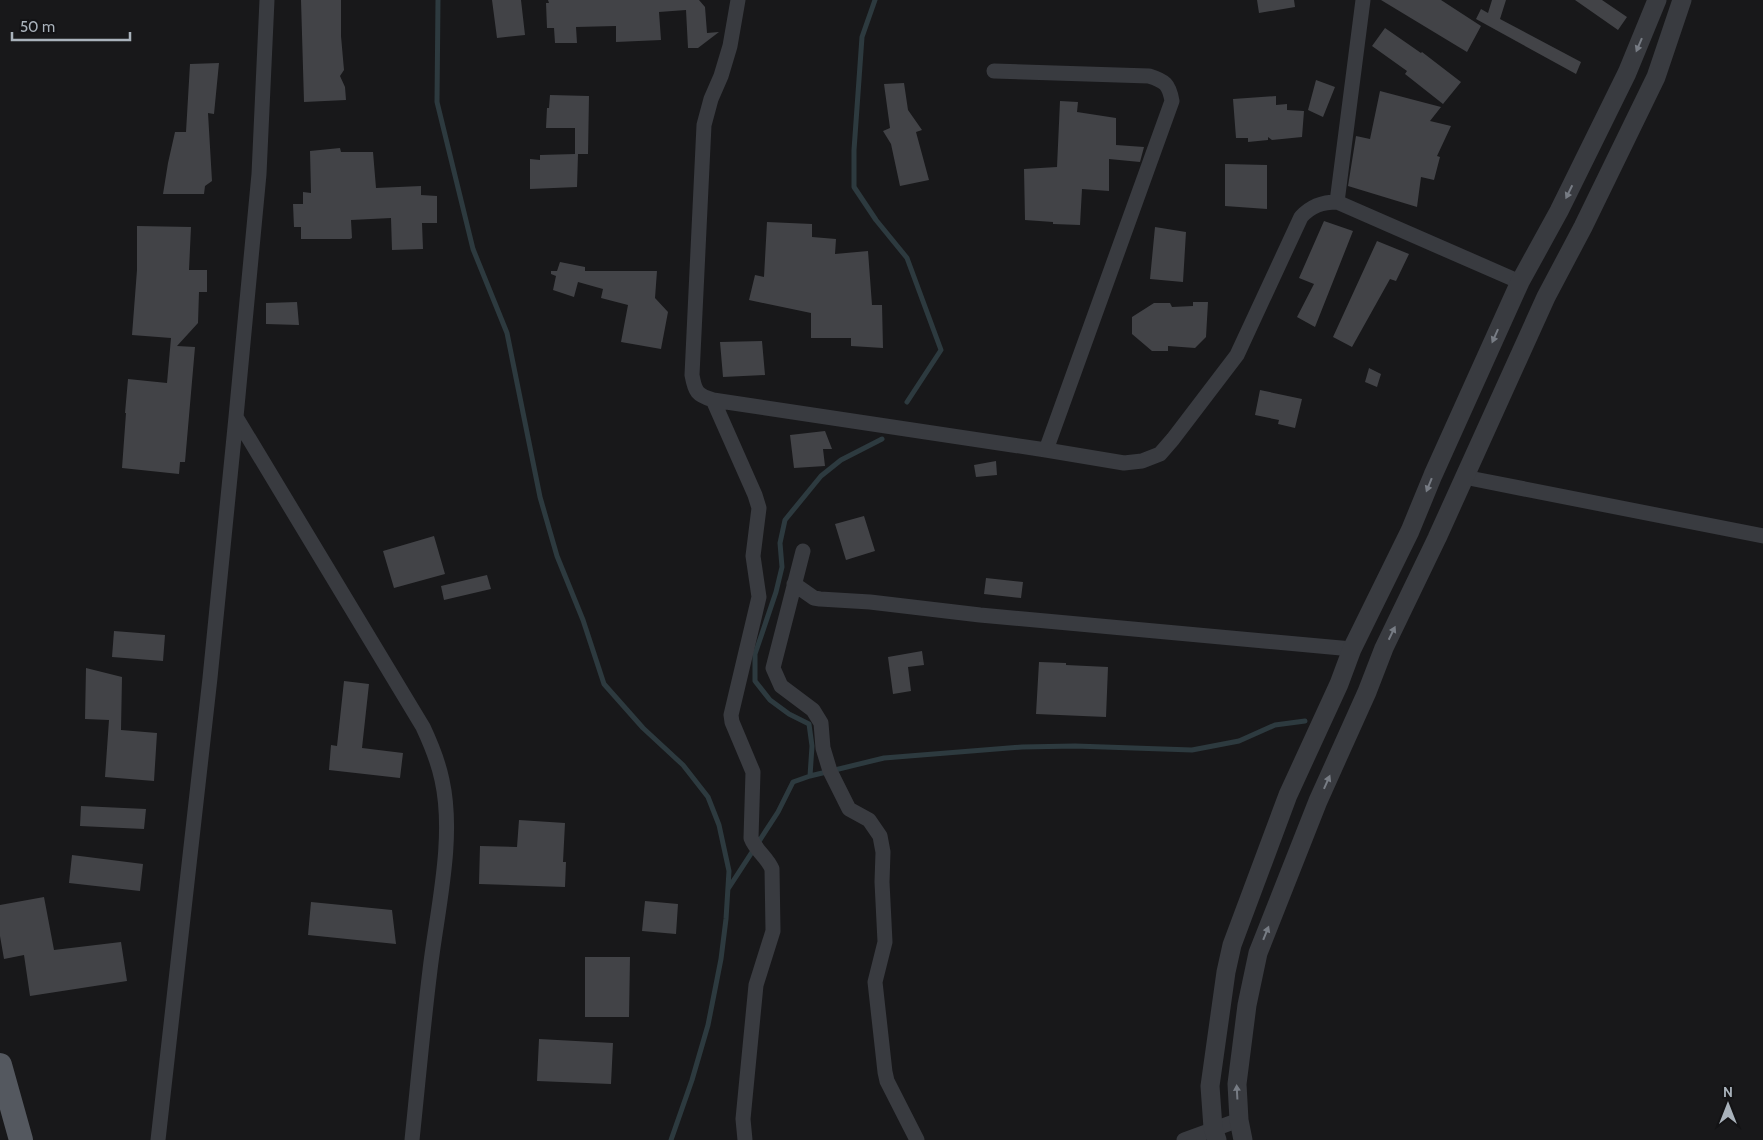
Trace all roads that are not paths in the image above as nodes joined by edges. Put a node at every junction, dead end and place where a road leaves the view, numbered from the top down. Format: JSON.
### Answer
{"nodes":[{"id":1,"x":267,"y":0,"type":"edge"},
{"id":2,"x":738,"y":0,"type":"edge"},
{"id":3,"x":1362,"y":0,"type":"edge"},
{"id":4,"x":1657,"y":0,"type":"edge"},
{"id":5,"x":1682,"y":0,"type":"edge"},
{"id":6,"x":994,"y":70,"type":"dead end"},
{"id":7,"x":1337,"y":202,"type":"junction"},
{"id":8,"x":1520,"y":282,"type":"junction"},
{"id":9,"x":713,"y":400,"type":"junction"},
{"id":10,"x":236,"y":417,"type":"junction"},
{"id":11,"x":1046,"y":450,"type":"junction"},
{"id":12,"x":1464,"y":477,"type":"junction"},
{"id":13,"x":1763,"y":536,"type":"edge"},
{"id":14,"x":803,"y":551,"type":"dead end"},
{"id":15,"x":794,"y":584,"type":"junction"},
{"id":16,"x":1352,"y":649,"type":"junction"},
{"id":17,"x":0,"y":1065,"type":"edge"},
{"id":18,"x":1239,"y":1120,"type":"junction"},
{"id":19,"x":1215,"y":1134,"type":"edge"},
{"id":20,"x":21,"y":1140,"type":"edge"},
{"id":21,"x":158,"y":1140,"type":"edge"},
{"id":22,"x":412,"y":1140,"type":"edge"},
{"id":23,"x":746,"y":1140,"type":"edge"},
{"id":24,"x":917,"y":1140,"type":"edge"},
{"id":25,"x":1184,"y":1140,"type":"edge"},
{"id":26,"x":1243,"y":1140,"type":"edge"}],
"edges":[{"from":1,"to":10,"type":"street"},
{"from":2,"to":9,"type":"street"},
{"from":3,"to":7,"type":"street"},
{"from":4,"to":8,"type":"street","one_way":true},
{"from":5,"to":12,"type":"street"},
{"from":6,"to":11,"type":"street"},
{"from":7,"to":8,"type":"street"},
{"from":7,"to":11,"type":"street"},
{"from":8,"to":16,"type":"street","one_way":true},
{"from":9,"to":11,"type":"street"},
{"from":9,"to":23,"type":"street"},
{"from":10,"to":21,"type":"street"},
{"from":10,"to":22,"type":"street"},
{"from":12,"to":13,"type":"street"},
{"from":18,"to":12,"type":"street","one_way":true},
{"from":14,"to":15,"type":"street"},
{"from":15,"to":16,"type":"street"},
{"from":15,"to":24,"type":"street"},
{"from":16,"to":19,"type":"street"},
{"from":17,"to":20,"type":"main road"},
{"from":18,"to":19,"type":"street"},
{"from":18,"to":26,"type":"street"},
{"from":19,"to":25,"type":"street"}]}
